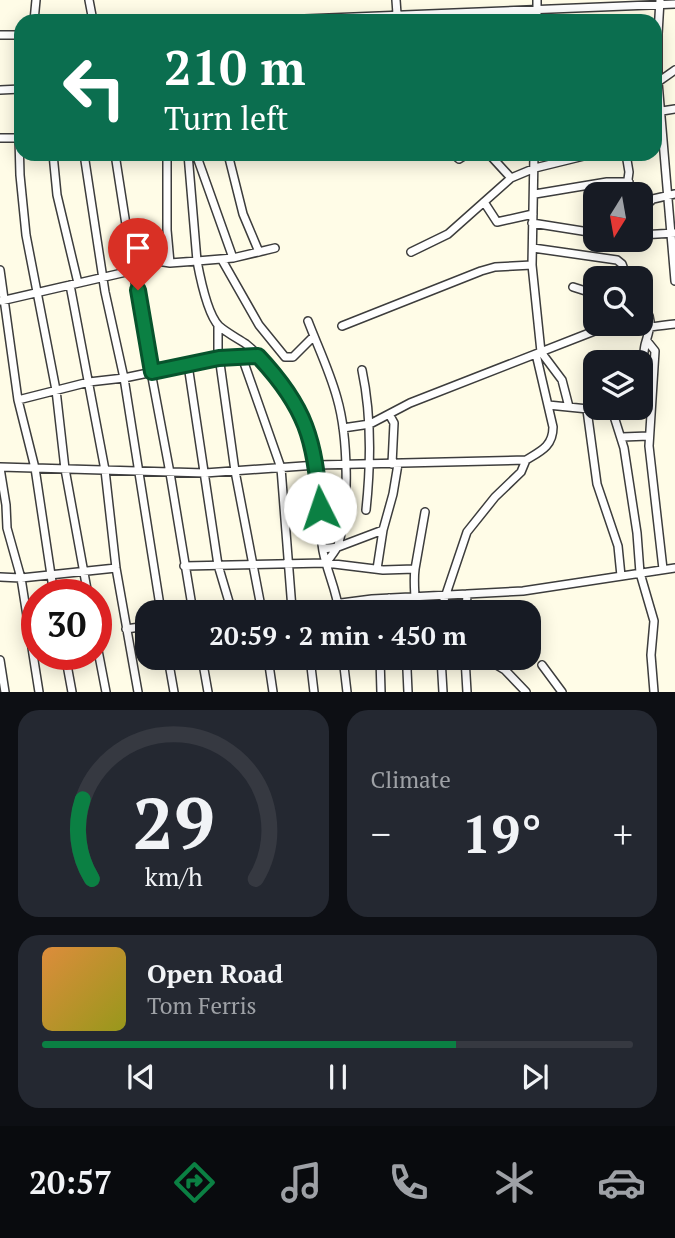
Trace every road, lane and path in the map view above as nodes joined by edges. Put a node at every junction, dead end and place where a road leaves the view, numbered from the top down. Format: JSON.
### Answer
{"nodes":[{"id":1,"x":537,"y":0,"type":"edge"},
{"id":2,"x":659,"y":3,"type":"edge"},
{"id":3,"x":675,"y":4,"type":"edge"},
{"id":4,"x":537,"y":10,"type":"junction"},
{"id":5,"x":475,"y":14,"type":"edge"},
{"id":6,"x":537,"y":14,"type":"edge"},
{"id":7,"x":675,"y":109,"type":"edge"},
{"id":8,"x":662,"y":111,"type":"joint"},
{"id":9,"x":663,"y":139,"type":"joint"},
{"id":10,"x":20,"y":161,"type":"edge"},
{"id":11,"x":54,"y":161,"type":"edge"},
{"id":12,"x":85,"y":161,"type":"edge"},
{"id":13,"x":116,"y":161,"type":"edge"},
{"id":14,"x":167,"y":161,"type":"edge"},
{"id":15,"x":189,"y":161,"type":"edge"},
{"id":16,"x":198,"y":161,"type":"edge"},
{"id":17,"x":230,"y":161,"type":"edge"},
{"id":18,"x":495,"y":161,"type":"edge"},
{"id":19,"x":535,"y":161,"type":"edge"},
{"id":20,"x":564,"y":161,"type":"edge"},
{"id":21,"x":627,"y":161,"type":"edge"},
{"id":22,"x":535,"y":168,"type":"junction"},
{"id":23,"x":510,"y":178,"type":"junction"},
{"id":24,"x":629,"y":182,"type":"edge"},
{"id":25,"x":583,"y":186,"type":"edge"},
{"id":26,"x":535,"y":194,"type":"junction"},
{"id":27,"x":671,"y":194,"type":"edge"},
{"id":28,"x":653,"y":199,"type":"edge"},
{"id":29,"x":484,"y":202,"type":"junction"},
{"id":30,"x":533,"y":214,"type":"junction"},
{"id":31,"x":532,"y":223,"type":"junction"},
{"id":32,"x":583,"y":231,"type":"edge"},
{"id":33,"x":673,"y":233,"type":"edge"},
{"id":34,"x":653,"y":234,"type":"edge"},
{"id":35,"x":275,"y":248,"type":"dead end"},
{"id":36,"x":533,"y":248,"type":"junction"},
{"id":37,"x":259,"y":252,"type":"junction"},
{"id":38,"x":411,"y":253,"type":"dead end"},
{"id":39,"x":132,"y":257,"type":"junction"},
{"id":40,"x":233,"y":258,"type":"junction"},
{"id":41,"x":222,"y":260,"type":"junction"},
{"id":42,"x":197,"y":261,"type":"junction"},
{"id":43,"x":170,"y":262,"type":"junction"},
{"id":44,"x":533,"y":265,"type":"junction"},
{"id":45,"x":623,"y":266,"type":"edge"},
{"id":46,"x":0,"y":270,"type":"edge"},
{"id":47,"x":135,"y":270,"type":"junction"},
{"id":48,"x":103,"y":275,"type":"junction"},
{"id":49,"x":675,"y":281,"type":"edge"},
{"id":50,"x":74,"y":284,"type":"junction"},
{"id":51,"x":573,"y":287,"type":"dead end"},
{"id":52,"x":583,"y":290,"type":"edge"},
{"id":53,"x":37,"y":292,"type":"junction"},
{"id":54,"x":2,"y":300,"type":"edge"},
{"id":55,"x":308,"y":321,"type":"dead end"},
{"id":56,"x":675,"y":324,"type":"edge"},
{"id":57,"x":218,"y":325,"type":"junction"},
{"id":58,"x":342,"y":326,"type":"dead end"},
{"id":59,"x":653,"y":326,"type":"edge"},
{"id":60,"x":583,"y":335,"type":"edge"},
{"id":61,"x":314,"y":336,"type":"junction"},
{"id":62,"x":648,"y":336,"type":"edge"},
{"id":63,"x":647,"y":341,"type":"junction"},
{"id":64,"x":645,"y":350,"type":"edge"},
{"id":65,"x":538,"y":353,"type":"junction"},
{"id":66,"x":258,"y":356,"type":"junction"},
{"id":67,"x":243,"y":357,"type":"junction"},
{"id":68,"x":219,"y":358,"type":"junction"},
{"id":69,"x":188,"y":365,"type":"junction"},
{"id":70,"x":362,"y":370,"type":"dead end"},
{"id":71,"x":152,"y":372,"type":"junction"},
{"id":72,"x":124,"y":378,"type":"junction"},
{"id":73,"x":89,"y":382,"type":"junction"},
{"id":74,"x":56,"y":390,"type":"junction"},
{"id":75,"x":18,"y":400,"type":"junction"},
{"id":76,"x":548,"y":405,"type":"junction"},
{"id":77,"x":569,"y":407,"type":"junction"},
{"id":78,"x":583,"y":409,"type":"edge"},
{"id":79,"x":389,"y":414,"type":"junction"},
{"id":80,"x":588,"y":420,"type":"edge"},
{"id":81,"x":616,"y":420,"type":"edge"},
{"id":82,"x":370,"y":424,"type":"junction"},
{"id":83,"x":343,"y":428,"type":"junction"},
{"id":84,"x":649,"y":436,"type":"junction"},
{"id":85,"x":622,"y":437,"type":"junction"},
{"id":86,"x":526,"y":460,"type":"junction"},
{"id":87,"x":371,"y":463,"type":"junction"},
{"id":88,"x":346,"y":464,"type":"junction"},
{"id":89,"x":395,"y":464,"type":"junction"},
{"id":90,"x":317,"y":465,"type":"junction"},
{"id":91,"x":0,"y":468,"type":"edge"},
{"id":92,"x":35,"y":468,"type":"junction"},
{"id":93,"x":281,"y":468,"type":"junction"},
{"id":94,"x":65,"y":469,"type":"junction"},
{"id":95,"x":104,"y":470,"type":"junction"},
{"id":96,"x":235,"y":471,"type":"junction"},
{"id":97,"x":138,"y":472,"type":"junction"},
{"id":98,"x":170,"y":473,"type":"junction"},
{"id":99,"x":205,"y":473,"type":"junction"},
{"id":100,"x":366,"y":510,"type":"dead end"},
{"id":101,"x":425,"y":512,"type":"dead end"},
{"id":102,"x":383,"y":530,"type":"junction"},
{"id":103,"x":338,"y":547,"type":"junction"},
{"id":104,"x":323,"y":549,"type":"junction"},
{"id":105,"x":254,"y":563,"type":"junction"},
{"id":106,"x":288,"y":563,"type":"junction"},
{"id":107,"x":326,"y":563,"type":"junction"},
{"id":108,"x":218,"y":565,"type":"junction"},
{"id":109,"x":184,"y":566,"type":"junction"},
{"id":110,"x":116,"y":568,"type":"junction"},
{"id":111,"x":675,"y":568,"type":"edge"},
{"id":112,"x":377,"y":569,"type":"junction"},
{"id":113,"x":415,"y":569,"type":"junction"},
{"id":114,"x":663,"y":569,"type":"junction"},
{"id":115,"x":83,"y":571,"type":"junction"},
{"id":116,"x":640,"y":573,"type":"junction"},
{"id":117,"x":50,"y":574,"type":"junction"},
{"id":118,"x":621,"y":576,"type":"junction"},
{"id":119,"x":0,"y":577,"type":"edge"},
{"id":120,"x":21,"y":578,"type":"junction"},
{"id":121,"x":51,"y":579,"type":"edge"},
{"id":122,"x":85,"y":579,"type":"edge"},
{"id":123,"x":467,"y":594,"type":"junction"},
{"id":124,"x":417,"y":596,"type":"junction"},
{"id":125,"x":444,"y":596,"type":"junction"},
{"id":126,"x":389,"y":598,"type":"joint"},
{"id":127,"x":159,"y":600,"type":"edge"},
{"id":128,"x":191,"y":600,"type":"edge"},
{"id":129,"x":228,"y":600,"type":"edge"},
{"id":130,"x":260,"y":600,"type":"edge"},
{"id":131,"x":291,"y":600,"type":"edge"},
{"id":132,"x":337,"y":600,"type":"edge"},
{"id":133,"x":369,"y":600,"type":"edge"},
{"id":134,"x":416,"y":600,"type":"edge"},
{"id":135,"x":443,"y":600,"type":"edge"},
{"id":136,"x":467,"y":600,"type":"edge"},
{"id":137,"x":135,"y":628,"type":"edge"},
{"id":138,"x":126,"y":629,"type":"junction"},
{"id":139,"x":0,"y":660,"type":"edge"},
{"id":140,"x":542,"y":666,"type":"dead end"},
{"id":141,"x":68,"y":670,"type":"edge"},
{"id":142,"x":102,"y":670,"type":"edge"},
{"id":143,"x":170,"y":670,"type":"edge"},
{"id":144,"x":204,"y":670,"type":"edge"},
{"id":145,"x":270,"y":670,"type":"edge"},
{"id":146,"x":311,"y":670,"type":"edge"},
{"id":147,"x":344,"y":670,"type":"edge"},
{"id":148,"x":380,"y":670,"type":"edge"},
{"id":149,"x":407,"y":670,"type":"edge"},
{"id":150,"x":442,"y":670,"type":"edge"},
{"id":151,"x":466,"y":670,"type":"edge"},
{"id":152,"x":505,"y":670,"type":"edge"},
{"id":153,"x":5,"y":692,"type":"edge"},
{"id":154,"x":38,"y":692,"type":"edge"},
{"id":155,"x":72,"y":692,"type":"edge"},
{"id":156,"x":106,"y":692,"type":"edge"},
{"id":157,"x":138,"y":692,"type":"edge"},
{"id":158,"x":174,"y":692,"type":"edge"},
{"id":159,"x":208,"y":692,"type":"edge"},
{"id":160,"x":273,"y":692,"type":"edge"},
{"id":161,"x":314,"y":692,"type":"edge"},
{"id":162,"x":347,"y":692,"type":"edge"},
{"id":163,"x":381,"y":692,"type":"edge"},
{"id":164,"x":408,"y":692,"type":"edge"},
{"id":165,"x":443,"y":692,"type":"edge"},
{"id":166,"x":467,"y":692,"type":"edge"},
{"id":167,"x":526,"y":692,"type":"edge"},
{"id":168,"x":562,"y":692,"type":"edge"},
{"id":169,"x":654,"y":692,"type":"edge"}],
"edges":[{"from":1,"to":4,"type":"street"},
{"from":2,"to":3,"type":"street"},
{"from":2,"to":4,"type":"street"},
{"from":4,"to":5,"type":"street"},
{"from":4,"to":6,"type":"street"},
{"from":7,"to":8,"type":"street"},
{"from":8,"to":9,"type":"street"},
{"from":9,"to":27,"type":"street"},
{"from":10,"to":53,"type":"street"},
{"from":11,"to":50,"type":"street"},
{"from":12,"to":48,"type":"street"},
{"from":13,"to":39,"type":"street"},
{"from":14,"to":43,"type":"street"},
{"from":15,"to":42,"type":"street"},
{"from":16,"to":40,"type":"street"},
{"from":17,"to":37,"type":"street"},
{"from":18,"to":23,"type":"street"},
{"from":19,"to":22,"type":"street"},
{"from":20,"to":22,"type":"street"},
{"from":21,"to":24,"type":"street"},
{"from":22,"to":23,"type":"street"},
{"from":22,"to":26,"type":"street"},
{"from":23,"to":29,"type":"street"},
{"from":25,"to":26,"type":"street"},
{"from":26,"to":30,"type":"street"},
{"from":27,"to":28,"type":"street"},
{"from":27,"to":33,"type":"street"},
{"from":29,"to":30,"type":"street"},
{"from":29,"to":38,"type":"street"},
{"from":30,"to":31,"type":"street"},
{"from":31,"to":32,"type":"street"},
{"from":31,"to":36,"type":"street"},
{"from":33,"to":34,"type":"street"},
{"from":33,"to":49,"type":"street"},
{"from":35,"to":37,"type":"street"},
{"from":36,"to":44,"type":"street"},
{"from":36,"to":45,"type":"street"},
{"from":37,"to":40,"type":"street"},
{"from":39,"to":43,"type":"street"},
{"from":39,"to":47,"type":"street"},
{"from":40,"to":41,"type":"street"},
{"from":41,"to":42,"type":"street"},
{"from":41,"to":61,"type":"street"},
{"from":42,"to":43,"type":"street"},
{"from":42,"to":57,"type":"street"},
{"from":44,"to":58,"type":"street"},
{"from":44,"to":65,"type":"street"},
{"from":46,"to":54,"type":"street"},
{"from":47,"to":48,"type":"street"},
{"from":47,"to":71,"type":"street"},
{"from":48,"to":50,"type":"street"},
{"from":48,"to":72,"type":"street"},
{"from":50,"to":53,"type":"street"},
{"from":50,"to":73,"type":"street"},
{"from":51,"to":52,"type":"street"},
{"from":53,"to":54,"type":"street"},
{"from":53,"to":74,"type":"street"},
{"from":54,"to":75,"type":"street"},
{"from":55,"to":61,"type":"street"},
{"from":56,"to":59,"type":"street"},
{"from":57,"to":66,"type":"street"},
{"from":57,"to":68,"type":"street"},
{"from":60,"to":65,"type":"street"},
{"from":61,"to":83,"type":"street"},
{"from":62,"to":63,"type":"street"},
{"from":63,"to":64,"type":"street"},
{"from":63,"to":84,"type":"street"},
{"from":65,"to":76,"type":"street"},
{"from":65,"to":77,"type":"street"},
{"from":65,"to":79,"type":"street"},
{"from":66,"to":67,"type":"street"},
{"from":66,"to":90,"type":"street"},
{"from":67,"to":68,"type":"street"},
{"from":67,"to":93,"type":"street"},
{"from":68,"to":69,"type":"street"},
{"from":68,"to":96,"type":"street"},
{"from":69,"to":71,"type":"street"},
{"from":69,"to":99,"type":"street"},
{"from":70,"to":82,"type":"street"},
{"from":71,"to":72,"type":"street"},
{"from":71,"to":98,"type":"street"},
{"from":72,"to":73,"type":"street"},
{"from":72,"to":97,"type":"street"},
{"from":73,"to":74,"type":"street"},
{"from":73,"to":95,"type":"street"},
{"from":74,"to":75,"type":"street"},
{"from":74,"to":94,"type":"street"},
{"from":75,"to":92,"type":"street"},
{"from":76,"to":77,"type":"street"},
{"from":76,"to":86,"type":"street"},
{"from":77,"to":78,"type":"street"},
{"from":79,"to":82,"type":"street"},
{"from":79,"to":89,"type":"street"},
{"from":80,"to":118,"type":"street"},
{"from":81,"to":85,"type":"street"},
{"from":82,"to":83,"type":"street"},
{"from":82,"to":87,"type":"street"},
{"from":83,"to":88,"type":"street"},
{"from":84,"to":85,"type":"street"},
{"from":84,"to":114,"type":"street"},
{"from":85,"to":116,"type":"street"},
{"from":86,"to":89,"type":"street"},
{"from":86,"to":125,"type":"street"},
{"from":87,"to":88,"type":"street"},
{"from":87,"to":89,"type":"street"},
{"from":87,"to":100,"type":"street"},
{"from":88,"to":90,"type":"street"},
{"from":88,"to":103,"type":"street"},
{"from":89,"to":102,"type":"street"},
{"from":90,"to":93,"type":"street"},
{"from":90,"to":104,"type":"street"},
{"from":91,"to":92,"type":"street"},
{"from":91,"to":120,"type":"street"},
{"from":92,"to":94,"type":"street"},
{"from":92,"to":117,"type":"street"},
{"from":93,"to":96,"type":"street"},
{"from":93,"to":106,"type":"street"},
{"from":94,"to":95,"type":"street"},
{"from":94,"to":115,"type":"street"},
{"from":95,"to":97,"type":"street"},
{"from":95,"to":110,"type":"street"},
{"from":96,"to":99,"type":"street"},
{"from":96,"to":105,"type":"street"},
{"from":97,"to":98,"type":"street"},
{"from":97,"to":127,"type":"street"},
{"from":98,"to":99,"type":"street"},
{"from":98,"to":109,"type":"street"},
{"from":99,"to":108,"type":"street"},
{"from":101,"to":113,"type":"street"},
{"from":102,"to":103,"type":"street"},
{"from":102,"to":112,"type":"street"},
{"from":103,"to":104,"type":"street"},
{"from":103,"to":107,"type":"street"},
{"from":104,"to":107,"type":"street"},
{"from":105,"to":106,"type":"street"},
{"from":105,"to":108,"type":"street"},
{"from":105,"to":130,"type":"street"},
{"from":106,"to":107,"type":"street"},
{"from":106,"to":131,"type":"street"},
{"from":107,"to":112,"type":"street"},
{"from":107,"to":132,"type":"street"},
{"from":108,"to":109,"type":"street"},
{"from":108,"to":129,"type":"street"},
{"from":109,"to":128,"type":"street"},
{"from":110,"to":115,"type":"street"},
{"from":110,"to":138,"type":"street"},
{"from":111,"to":114,"type":"street"},
{"from":112,"to":113,"type":"street"},
{"from":113,"to":124,"type":"street"},
{"from":114,"to":116,"type":"street"},
{"from":115,"to":117,"type":"street"},
{"from":115,"to":122,"type":"street"},
{"from":116,"to":118,"type":"street"},
{"from":116,"to":169,"type":"street"},
{"from":117,"to":120,"type":"street"},
{"from":117,"to":121,"type":"street"},
{"from":118,"to":123,"type":"street"},
{"from":119,"to":120,"type":"street"},
{"from":120,"to":154,"type":"street"},
{"from":123,"to":125,"type":"street"},
{"from":123,"to":136,"type":"street"},
{"from":124,"to":125,"type":"street"},
{"from":124,"to":126,"type":"street"},
{"from":124,"to":134,"type":"street"},
{"from":125,"to":135,"type":"street"},
{"from":126,"to":133,"type":"street"},
{"from":137,"to":138,"type":"street"},
{"from":138,"to":157,"type":"street"},
{"from":139,"to":153,"type":"street"},
{"from":140,"to":168,"type":"street"},
{"from":141,"to":155,"type":"street"},
{"from":142,"to":156,"type":"street"},
{"from":143,"to":158,"type":"street"},
{"from":144,"to":159,"type":"street"},
{"from":145,"to":160,"type":"street"},
{"from":146,"to":161,"type":"street"},
{"from":147,"to":162,"type":"street"},
{"from":148,"to":163,"type":"street"},
{"from":149,"to":164,"type":"street"},
{"from":150,"to":165,"type":"street"},
{"from":151,"to":166,"type":"street"},
{"from":152,"to":167,"type":"street"}]}
